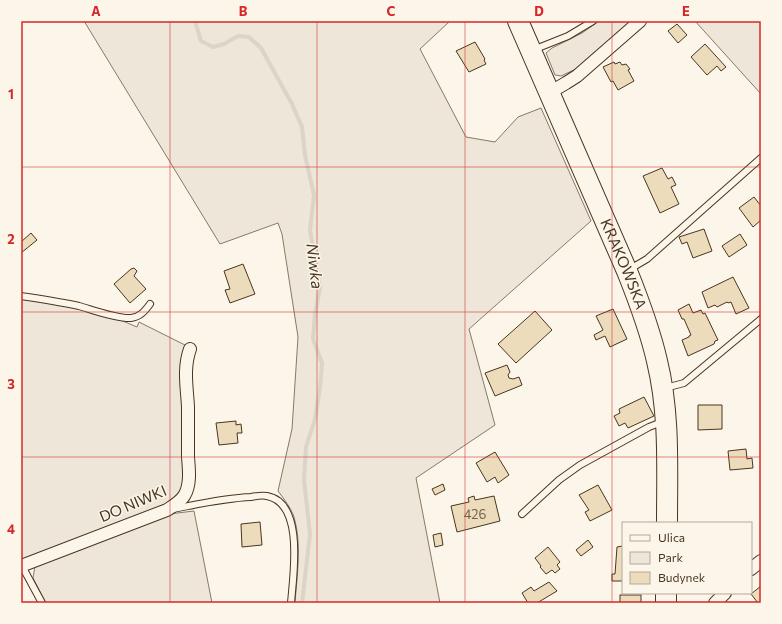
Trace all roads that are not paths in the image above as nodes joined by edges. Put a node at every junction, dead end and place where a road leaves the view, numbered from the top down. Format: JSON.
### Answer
{"nodes":[{"id":1,"x":518,"y":21,"type":"edge"},
{"id":2,"x":593,"y":21,"type":"edge"},
{"id":3,"x":640,"y":21,"type":"edge"},
{"id":4,"x":531,"y":51,"type":"junction"},
{"id":5,"x":549,"y":92,"type":"junction"},
{"id":6,"x":761,"y":158,"type":"edge"},
{"id":7,"x":627,"y":271,"type":"junction"},
{"id":8,"x":21,"y":296,"type":"edge"},
{"id":9,"x":150,"y":304,"type":"dead end"},
{"id":10,"x":761,"y":320,"type":"edge"},
{"id":11,"x":190,"y":349,"type":"dead end"},
{"id":12,"x":662,"y":389,"type":"junction"},
{"id":13,"x":666,"y":421,"type":"junction"},
{"id":14,"x":167,"y":510,"type":"junction"},
{"id":15,"x":522,"y":514,"type":"dead end"},
{"id":16,"x":666,"y":522,"type":"edge"},
{"id":17,"x":761,"y":561,"type":"edge"},
{"id":18,"x":22,"y":566,"type":"edge"},
{"id":19,"x":752,"y":568,"type":"edge"},
{"id":20,"x":724,"y":594,"type":"edge"},
{"id":21,"x":42,"y":603,"type":"edge"},
{"id":22,"x":291,"y":603,"type":"edge"},
{"id":23,"x":714,"y":603,"type":"edge"}],
"edges":[{"from":1,"to":4,"type":"main road","name":"KRAKOWSKA"},
{"from":2,"to":4,"type":"lane"},
{"from":3,"to":5,"type":"street"},
{"from":4,"to":5,"type":"main road","name":"KRAKOWSKA"},
{"from":5,"to":7,"type":"main road","name":"KRAKOWSKA"},
{"from":6,"to":7,"type":"lane"},
{"from":7,"to":12,"type":"main road","name":"KRAKOWSKA"},
{"from":8,"to":9,"type":"lane"},
{"from":10,"to":12,"type":"lane"},
{"from":11,"to":14,"type":"street","name":"DO NIWKI"},
{"from":12,"to":13,"type":"main road","name":"KRAKOWSKA"},
{"from":13,"to":15,"type":"lane"},
{"from":13,"to":16,"type":"main road","name":"KRAKOWSKA"},
{"from":14,"to":18,"type":"street","name":"DO NIWKI"},
{"from":14,"to":22,"type":"lane"},
{"from":17,"to":19,"type":"street"},
{"from":18,"to":21,"type":"lane"},
{"from":20,"to":23,"type":"street"}]}
